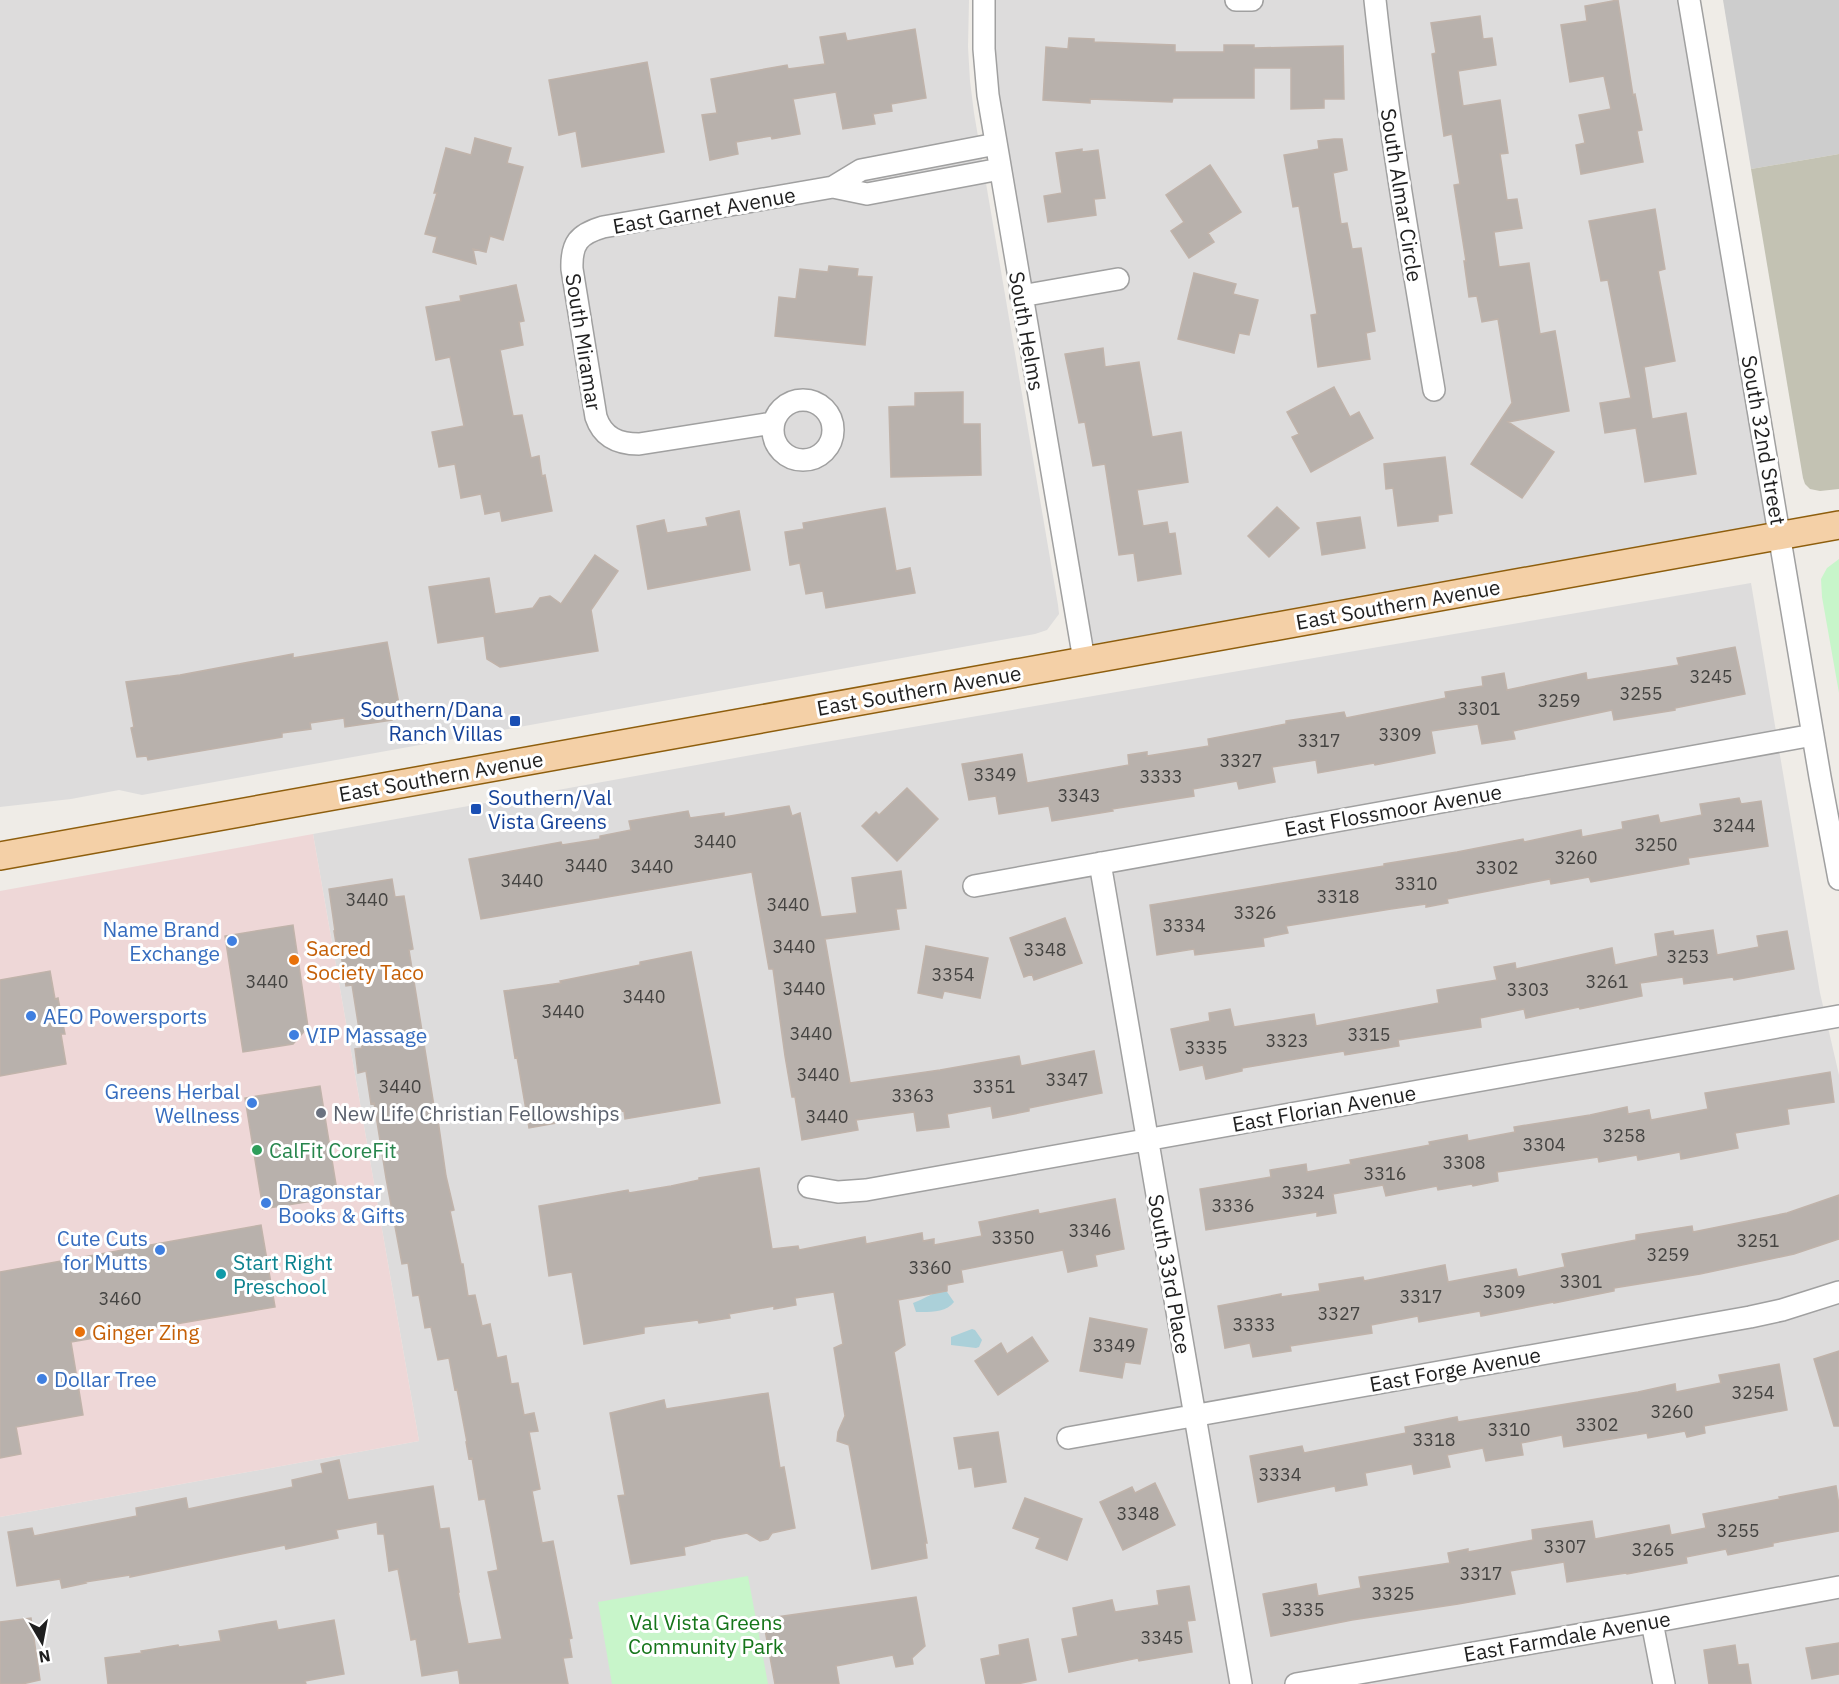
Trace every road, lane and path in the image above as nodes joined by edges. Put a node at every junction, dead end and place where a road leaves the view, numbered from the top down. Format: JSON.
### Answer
{"nodes":[{"id":1,"x":984,"y":0,"type":"edge"},
{"id":2,"x":1236,"y":0,"type":"edge"},
{"id":3,"x":1252,"y":0,"type":"edge"},
{"id":4,"x":1375,"y":0,"type":"edge"},
{"id":5,"x":1689,"y":0,"type":"edge"},
{"id":6,"x":996,"y":144,"type":"junction"},
{"id":7,"x":1000,"y":169,"type":"junction"},
{"id":8,"x":833,"y":188,"type":"junction"},
{"id":9,"x":577,"y":240,"type":"joint"},
{"id":10,"x":1118,"y":279,"type":"dead end"},
{"id":11,"x":1021,"y":296,"type":"junction"},
{"id":12,"x":1434,"y":390,"type":"dead end"},
{"id":13,"x":773,"y":423,"type":"dead end"},
{"id":14,"x":1839,"y":525,"type":"edge"},
{"id":15,"x":1780,"y":536,"type":"junction"},
{"id":16,"x":1084,"y":660,"type":"junction"},
{"id":17,"x":1813,"y":735,"type":"junction"},
{"id":18,"x":0,"y":856,"type":"edge"},
{"id":19,"x":1100,"y":863,"type":"junction"},
{"id":20,"x":1839,"y":879,"type":"edge"},
{"id":21,"x":974,"y":886,"type":"dead end"},
{"id":22,"x":1839,"y":1016,"type":"edge"},
{"id":23,"x":1147,"y":1140,"type":"junction"},
{"id":24,"x":809,"y":1187,"type":"dead end"},
{"id":25,"x":1839,"y":1292,"type":"edge"},
{"id":26,"x":1195,"y":1416,"type":"junction"},
{"id":27,"x":1068,"y":1438,"type":"dead end"},
{"id":28,"x":1839,"y":1587,"type":"edge"},
{"id":29,"x":1652,"y":1622,"type":"junction"},
{"id":30,"x":1368,"y":1677,"type":"edge"},
{"id":31,"x":1242,"y":1684,"type":"edge"},
{"id":32,"x":1296,"y":1684,"type":"edge"},
{"id":33,"x":1664,"y":1684,"type":"edge"}],
"edges":[{"from":1,"to":6,"type":"street","name":"South Helms"},
{"from":2,"to":3,"type":"street"},
{"from":4,"to":12,"type":"street","name":"South Almar Circle"},
{"from":5,"to":15,"type":"street","name":"South 32nd Street"},
{"from":6,"to":7,"type":"street","name":"South Helms"},
{"from":6,"to":8,"type":"street","name":"East Garnet Avenue"},
{"from":7,"to":8,"type":"street","name":"East Garnet Avenue"},
{"from":7,"to":11,"type":"street","name":"South Helms"},
{"from":8,"to":9,"type":"street","name":"East Garnet Avenue"},
{"from":9,"to":13,"type":"street","name":"South Miramar"},
{"from":10,"to":11,"type":"street"},
{"from":11,"to":16,"type":"street","name":"South Helms"},
{"from":14,"to":15,"type":"main road","name":"East Southern Avenue"},
{"from":15,"to":16,"type":"main road","name":"East Southern Avenue"},
{"from":15,"to":17,"type":"street","name":"South 32nd Street"},
{"from":16,"to":18,"type":"main road","name":"East Southern Avenue"},
{"from":17,"to":19,"type":"street","name":"East Flossmoor Avenue"},
{"from":17,"to":20,"type":"street","name":"South 32nd Street"},
{"from":19,"to":21,"type":"street","name":"East Flossmoor Avenue"},
{"from":19,"to":23,"type":"street","name":"South 33rd Place"},
{"from":22,"to":23,"type":"street","name":"East Florian Avenue"},
{"from":23,"to":24,"type":"street","name":"East Florian Avenue"},
{"from":23,"to":26,"type":"street","name":"South 33rd Place"},
{"from":25,"to":26,"type":"street","name":"East Forge Avenue"},
{"from":26,"to":27,"type":"street","name":"East Forge Avenue"},
{"from":26,"to":31,"type":"street","name":"South 33rd Place"},
{"from":28,"to":29,"type":"street","name":"East Farmdale Avenue"},
{"from":29,"to":30,"type":"street","name":"East Farmdale Avenue"},
{"from":29,"to":33,"type":"street"},
{"from":30,"to":32,"type":"street","name":"East Farmdale Avenue"}]}
